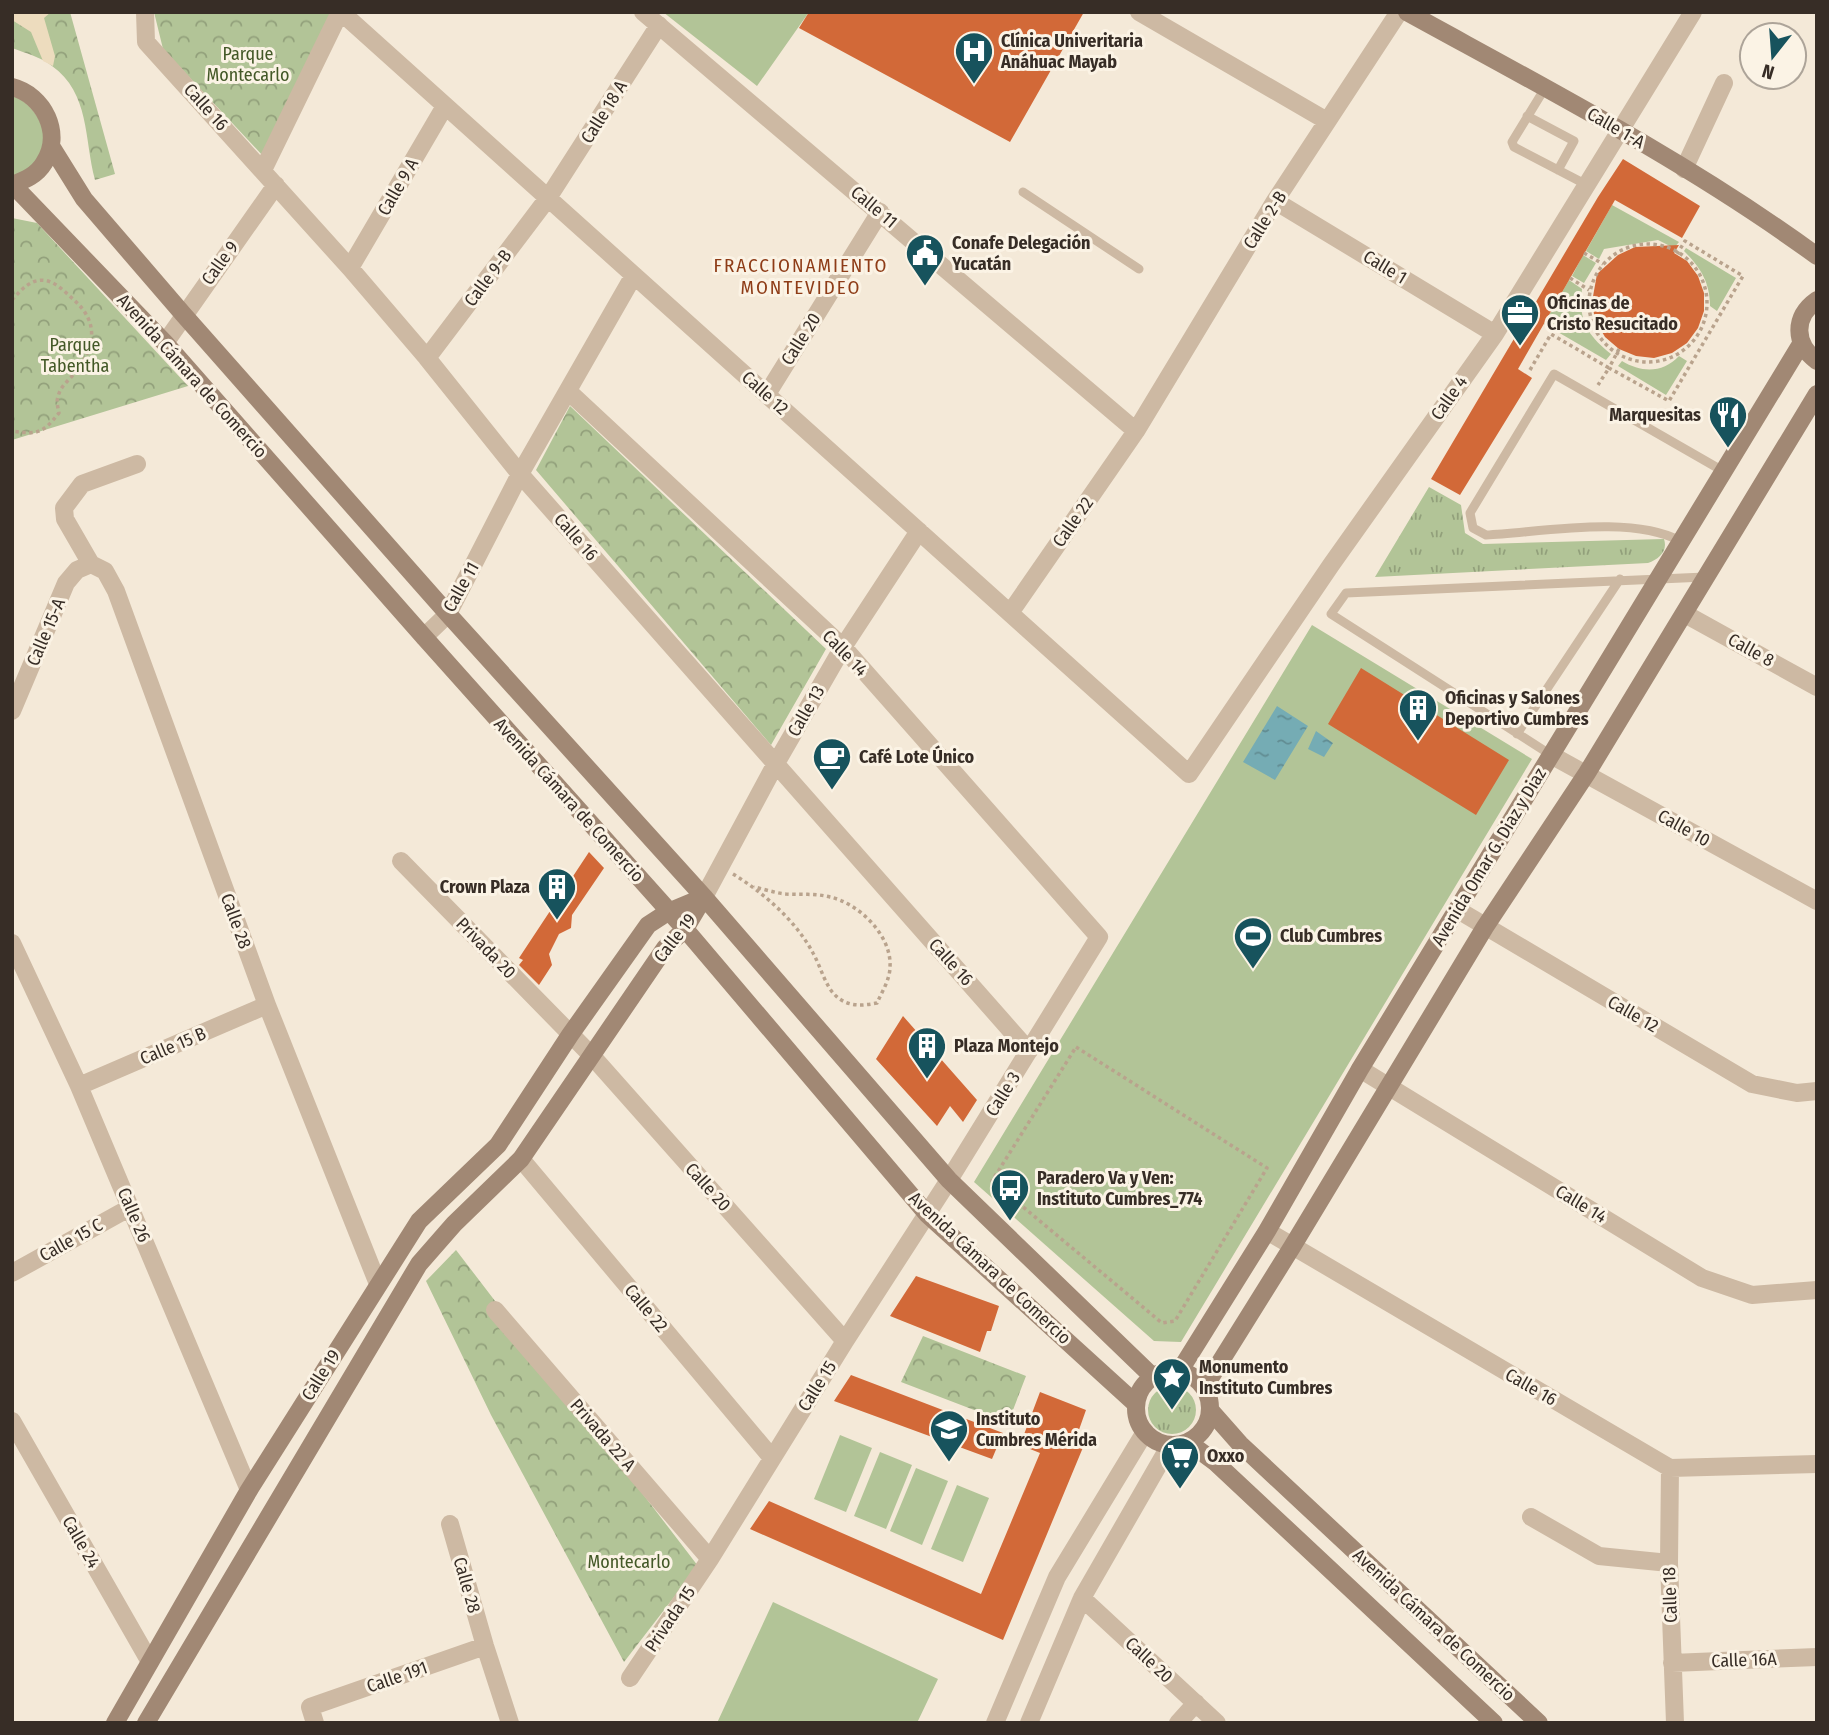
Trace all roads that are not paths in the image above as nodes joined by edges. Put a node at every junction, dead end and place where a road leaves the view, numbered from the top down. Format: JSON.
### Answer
{"nodes":[{"id":1,"x":145,"y":12,"type":"edge"},
{"id":2,"x":341,"y":12,"type":"edge"},
{"id":3,"x":643,"y":12,"type":"edge"},
{"id":4,"x":1139,"y":12,"type":"edge"},
{"id":5,"x":1399,"y":12,"type":"edge"},
{"id":6,"x":1407,"y":12,"type":"edge"},
{"id":7,"x":1693,"y":12,"type":"edge"},
{"id":8,"x":659,"y":25,"type":"junction"},
{"id":9,"x":1724,"y":83,"type":"dead end"},
{"id":10,"x":13,"y":87,"type":"edge"},
{"id":11,"x":1545,"y":88,"type":"junction"},
{"id":12,"x":445,"y":106,"type":"junction"},
{"id":13,"x":1527,"y":116,"type":"junction"},
{"id":14,"x":1327,"y":121,"type":"junction"},
{"id":15,"x":1622,"y":130,"type":"junction"},
{"id":16,"x":51,"y":146,"type":"junction"},
{"id":17,"x":1684,"y":169,"type":"junction"},
{"id":18,"x":263,"y":170,"type":"junction"},
{"id":19,"x":1558,"y":170,"type":"junction"},
{"id":20,"x":13,"y":185,"type":"edge"},
{"id":21,"x":276,"y":185,"type":"junction"},
{"id":22,"x":1587,"y":185,"type":"junction"},
{"id":23,"x":1023,"y":192,"type":"dead end"},
{"id":24,"x":548,"y":198,"type":"junction"},
{"id":25,"x":1275,"y":201,"type":"junction"},
{"id":26,"x":880,"y":212,"type":"junction"},
{"id":27,"x":1817,"y":256,"type":"edge"},
{"id":28,"x":350,"y":268,"type":"junction"},
{"id":29,"x":1139,"y":269,"type":"dead end"},
{"id":30,"x":634,"y":275,"type":"junction"},
{"id":31,"x":1817,"y":300,"type":"edge"},
{"id":32,"x":183,"y":314,"type":"junction"},
{"id":33,"x":1495,"y":334,"type":"junction"},
{"id":34,"x":165,"y":342,"type":"junction"},
{"id":35,"x":1801,"y":344,"type":"junction"},
{"id":36,"x":428,"y":358,"type":"junction"},
{"id":37,"x":1817,"y":361,"type":"edge"},
{"id":38,"x":568,"y":391,"type":"junction"},
{"id":39,"x":767,"y":394,"type":"junction"},
{"id":40,"x":1817,"y":394,"type":"edge"},
{"id":41,"x":1136,"y":431,"type":"junction"},
{"id":42,"x":138,"y":464,"type":"dead end"},
{"id":43,"x":1723,"y":471,"type":"junction"},
{"id":44,"x":520,"y":474,"type":"junction"},
{"id":45,"x":919,"y":531,"type":"junction"},
{"id":46,"x":1680,"y":541,"type":"junction"},
{"id":47,"x":91,"y":564,"type":"junction"},
{"id":48,"x":1658,"y":577,"type":"junction"},
{"id":49,"x":1705,"y":577,"type":"junction"},
{"id":50,"x":1620,"y":579,"type":"junction"},
{"id":51,"x":1010,"y":612,"type":"junction"},
{"id":52,"x":448,"y":614,"type":"junction"},
{"id":53,"x":1685,"y":614,"type":"junction"},
{"id":54,"x":424,"y":638,"type":"junction"},
{"id":55,"x":843,"y":647,"type":"junction"},
{"id":56,"x":1817,"y":687,"type":"edge"},
{"id":57,"x":12,"y":711,"type":"edge"},
{"id":58,"x":1517,"y":734,"type":"junction"},
{"id":59,"x":1550,"y":755,"type":"junction"},
{"id":60,"x":775,"y":765,"type":"junction"},
{"id":61,"x":1189,"y":774,"type":"joint"},
{"id":62,"x":1587,"y":774,"type":"junction"},
{"id":63,"x":401,"y":861,"type":"dead end"},
{"id":64,"x":704,"y":897,"type":"junction"},
{"id":65,"x":1817,"y":901,"type":"edge"},
{"id":66,"x":1458,"y":910,"type":"junction"},
{"id":67,"x":668,"y":912,"type":"junction"},
{"id":68,"x":1485,"y":927,"type":"junction"},
{"id":69,"x":685,"y":929,"type":"junction"},
{"id":70,"x":1098,"y":937,"type":"joint"},
{"id":71,"x":12,"y":943,"type":"edge"},
{"id":72,"x":267,"y":1005,"type":"junction"},
{"id":73,"x":570,"y":1035,"type":"junction"},
{"id":74,"x":1030,"y":1051,"type":"junction"},
{"id":75,"x":592,"y":1056,"type":"junction"},
{"id":76,"x":1360,"y":1069,"type":"junction"},
{"id":77,"x":79,"y":1086,"type":"junction"},
{"id":78,"x":1390,"y":1087,"type":"junction"},
{"id":79,"x":1817,"y":1091,"type":"edge"},
{"id":80,"x":521,"y":1159,"type":"junction"},
{"id":81,"x":949,"y":1180,"type":"junction"},
{"id":82,"x":131,"y":1208,"type":"junction"},
{"id":83,"x":927,"y":1214,"type":"junction"},
{"id":84,"x":1267,"y":1231,"type":"junction"},
{"id":85,"x":1292,"y":1247,"type":"junction"},
{"id":86,"x":12,"y":1273,"type":"edge"},
{"id":87,"x":378,"y":1284,"type":"junction"},
{"id":88,"x":1817,"y":1290,"type":"edge"},
{"id":89,"x":495,"y":1310,"type":"dead end"},
{"id":90,"x":845,"y":1342,"type":"junction"},
{"id":91,"x":1179,"y":1372,"type":"junction"},
{"id":92,"x":1153,"y":1377,"type":"junction"},
{"id":93,"x":1204,"y":1388,"type":"junction"},
{"id":94,"x":1136,"y":1404,"type":"junction"},
{"id":95,"x":1210,"y":1410,"type":"junction"},
{"id":96,"x":12,"y":1422,"type":"edge"},
{"id":97,"x":1145,"y":1432,"type":"junction"},
{"id":98,"x":1188,"y":1442,"type":"junction"},
{"id":99,"x":1170,"y":1445,"type":"junction"},
{"id":100,"x":772,"y":1458,"type":"junction"},
{"id":101,"x":1817,"y":1464,"type":"edge"},
{"id":102,"x":1670,"y":1468,"type":"junction"},
{"id":103,"x":249,"y":1490,"type":"junction"},
{"id":104,"x":1531,"y":1517,"type":"dead end"},
{"id":105,"x":450,"y":1524,"type":"dead end"},
{"id":106,"x":710,"y":1559,"type":"junction"},
{"id":107,"x":1669,"y":1563,"type":"junction"},
{"id":108,"x":192,"y":1590,"type":"junction"},
{"id":109,"x":1082,"y":1598,"type":"junction"},
{"id":110,"x":216,"y":1604,"type":"junction"},
{"id":111,"x":485,"y":1646,"type":"junction"},
{"id":112,"x":1026,"y":1649,"type":"junction"},
{"id":113,"x":1817,"y":1657,"type":"edge"},
{"id":114,"x":1056,"y":1660,"type":"junction"},
{"id":115,"x":150,"y":1662,"type":"junction"},
{"id":116,"x":1672,"y":1663,"type":"junction"},
{"id":117,"x":630,"y":1678,"type":"dead end"},
{"id":118,"x":1196,"y":1703,"type":"junction"},
{"id":119,"x":313,"y":1715,"type":"edge"},
{"id":120,"x":115,"y":1723,"type":"edge"},
{"id":121,"x":146,"y":1723,"type":"edge"},
{"id":122,"x":510,"y":1723,"type":"edge"},
{"id":123,"x":995,"y":1723,"type":"edge"},
{"id":124,"x":1029,"y":1723,"type":"edge"},
{"id":125,"x":1178,"y":1723,"type":"edge"},
{"id":126,"x":1217,"y":1723,"type":"edge"},
{"id":127,"x":1494,"y":1723,"type":"edge"},
{"id":128,"x":1539,"y":1723,"type":"edge"},
{"id":129,"x":1675,"y":1723,"type":"edge"}],
"edges":[{"from":1,"to":18,"type":"street","name":"Calle 16"},
{"from":2,"to":12,"type":"street","name":"Calle 12"},
{"from":2,"to":18,"type":"street"},
{"from":3,"to":8,"type":"street","name":"Calle 11"},
{"from":4,"to":14,"type":"street"},
{"from":5,"to":14,"type":"street","name":"Calle 2-B"},
{"from":6,"to":11,"type":"street","name":"Calle 1-A"},
{"from":7,"to":15,"type":"street","name":"Calle 4"},
{"from":8,"to":24,"type":"street","name":"Calle 18 A"},
{"from":8,"to":26,"type":"street","name":"Calle 11"},
{"from":9,"to":17,"type":"street"},
{"from":10,"to":16,"type":"street"},
{"from":11,"to":13,"type":"lane"},
{"from":11,"to":15,"type":"street","name":"Calle 1-A"},
{"from":12,"to":24,"type":"street","name":"Calle 12"},
{"from":12,"to":28,"type":"street","name":"Calle 9 A"},
{"from":13,"to":19,"type":"lane"},
{"from":13,"to":19,"type":"lane"},
{"from":14,"to":25,"type":"street","name":"Calle 2-B"},
{"from":15,"to":17,"type":"street","name":"Calle 1-A"},
{"from":15,"to":22,"type":"street","name":"Calle 4"},
{"from":16,"to":20,"type":"street"},
{"from":16,"to":32,"type":"street","name":"Avenida Cámara de Comercio"},
{"from":17,"to":27,"type":"street","name":"Calle 1-A"},
{"from":18,"to":21,"type":"street","name":"Calle 16"},
{"from":19,"to":22,"type":"lane"},
{"from":20,"to":34,"type":"street","name":"Avenida Cámara de Comercio"},
{"from":21,"to":28,"type":"street","name":"Calle 16"},
{"from":21,"to":32,"type":"street","name":"Calle 9"},
{"from":22,"to":33,"type":"street","name":"Calle 4"},
{"from":23,"to":29,"type":"lane"},
{"from":24,"to":30,"type":"street","name":"Calle 12"},
{"from":24,"to":36,"type":"street","name":"Calle 9-B"},
{"from":25,"to":33,"type":"street","name":"Calle 1"},
{"from":25,"to":41,"type":"street","name":"Calle 2-B"},
{"from":26,"to":39,"type":"street","name":"Calle 20"},
{"from":26,"to":41,"type":"street","name":"Calle 11"},
{"from":28,"to":36,"type":"street","name":"Calle 16"},
{"from":30,"to":38,"type":"street","name":"Calle 11"},
{"from":30,"to":39,"type":"street","name":"Calle 12"},
{"from":31,"to":35,"type":"street"},
{"from":32,"to":34,"type":"street","name":"Calle 9"},
{"from":32,"to":52,"type":"street","name":"Avenida Cámara de Comercio"},
{"from":33,"to":61,"type":"street","name":"Calle 4"},
{"from":34,"to":54,"type":"street","name":"Avenida Cámara de Comercio"},
{"from":35,"to":37,"type":"street"},
{"from":35,"to":43,"type":"street","name":"Avenida Omar G. Diaz y Diaz"},
{"from":36,"to":44,"type":"street","name":"Calle 16"},
{"from":38,"to":44,"type":"street","name":"Calle 11"},
{"from":38,"to":55,"type":"street","name":"Calle 14"},
{"from":39,"to":45,"type":"street","name":"Calle 12"},
{"from":40,"to":49,"type":"street","name":"Avenida Omar G. Diaz y Diaz"},
{"from":41,"to":51,"type":"street","name":"Calle 22"},
{"from":42,"to":47,"type":"street","name":"Calle 28"},
{"from":43,"to":46,"type":"street","name":"Avenida Omar G. Diaz y Diaz"},
{"from":43,"to":46,"type":"lane"},
{"from":44,"to":52,"type":"street","name":"Calle 11"},
{"from":44,"to":60,"type":"street","name":"Calle 16"},
{"from":45,"to":51,"type":"street","name":"Calle 12"},
{"from":45,"to":55,"type":"street","name":"Calle 13"},
{"from":46,"to":48,"type":"street","name":"Avenida Omar G. Diaz y Diaz"},
{"from":47,"to":57,"type":"street","name":"Calle 15-A"},
{"from":47,"to":72,"type":"street","name":"Calle 28"},
{"from":48,"to":49,"type":"lane"},
{"from":48,"to":50,"type":"lane"},
{"from":48,"to":59,"type":"street","name":"Avenida Omar G. Diaz y Diaz"},
{"from":49,"to":53,"type":"street","name":"Avenida Omar G. Diaz y Diaz"},
{"from":50,"to":58,"type":"lane"},
{"from":50,"to":58,"type":"lane"},
{"from":51,"to":61,"type":"street","name":"Calle 12"},
{"from":52,"to":54,"type":"street","name":"Calle 11"},
{"from":52,"to":64,"type":"street","name":"Avenida Cámara de Comercio"},
{"from":53,"to":56,"type":"street","name":"Calle 8"},
{"from":53,"to":62,"type":"street","name":"Avenida Omar G. Diaz y Diaz"},
{"from":54,"to":67,"type":"street","name":"Avenida Cámara de Comercio"},
{"from":55,"to":60,"type":"street","name":"Calle 13"},
{"from":55,"to":70,"type":"street","name":"Calle 14"},
{"from":58,"to":59,"type":"lane"},
{"from":59,"to":62,"type":"street","name":"Calle 10"},
{"from":59,"to":66,"type":"street","name":"Avenida Omar G. Diaz y Diaz"},
{"from":60,"to":64,"type":"street","name":"Calle 13"},
{"from":60,"to":74,"type":"street","name":"Calle 16"},
{"from":62,"to":65,"type":"street","name":"Calle 10"},
{"from":62,"to":68,"type":"street","name":"Avenida Omar G. Diaz y Diaz"},
{"from":63,"to":73,"type":"street","name":"Privada 20"},
{"from":64,"to":67,"type":"street","name":"Calle 19"},
{"from":64,"to":69,"type":"street","name":"Calle 19"},
{"from":64,"to":81,"type":"street","name":"Avenida Cámara de Comercio"},
{"from":66,"to":68,"type":"street","name":"Calle 12"},
{"from":66,"to":76,"type":"street","name":"Avenida Omar G. Diaz y Diaz"},
{"from":67,"to":69,"type":"street","name":"Avenida Cámara de Comercio"},
{"from":67,"to":73,"type":"street","name":"Calle 19"},
{"from":68,"to":78,"type":"street","name":"Avenida Omar G. Diaz y Diaz"},
{"from":68,"to":79,"type":"street","name":"Calle 12"},
{"from":69,"to":75,"type":"street","name":"Calle 19"},
{"from":69,"to":83,"type":"street","name":"Avenida Cámara de Comercio"},
{"from":70,"to":74,"type":"street","name":"Calle 3"},
{"from":71,"to":77,"type":"street","name":"Calle 26"},
{"from":72,"to":77,"type":"street","name":"Calle 15 B"},
{"from":72,"to":87,"type":"street","name":"Calle 28"},
{"from":73,"to":75,"type":"street","name":"Calle 20"},
{"from":73,"to":87,"type":"street","name":"Calle 19"},
{"from":74,"to":81,"type":"street","name":"Calle 3"},
{"from":75,"to":80,"type":"street","name":"Calle 19"},
{"from":75,"to":90,"type":"street","name":"Calle 20"},
{"from":76,"to":78,"type":"street","name":"Calle 14"},
{"from":76,"to":84,"type":"street","name":"Avenida Omar G. Diaz y Diaz"},
{"from":77,"to":82,"type":"street","name":"Calle 26"},
{"from":78,"to":85,"type":"street","name":"Avenida Omar G. Diaz y Diaz"},
{"from":78,"to":88,"type":"street","name":"Calle 14"},
{"from":80,"to":100,"type":"street","name":"Calle 22"},
{"from":80,"to":110,"type":"street","name":"Calle 19"},
{"from":81,"to":83,"type":"street","name":"Calle 3"},
{"from":81,"to":92,"type":"street","name":"Avenida Cámara de Comercio"},
{"from":82,"to":86,"type":"street","name":"Calle 15 C"},
{"from":82,"to":103,"type":"street","name":"Calle 26"},
{"from":83,"to":90,"type":"street","name":"Calle 15"},
{"from":83,"to":94,"type":"street","name":"Avenida Cámara de Comercio"},
{"from":84,"to":85,"type":"street","name":"Calle 16"},
{"from":84,"to":91,"type":"street","name":"Avenida Omar G. Diaz y Diaz"},
{"from":85,"to":93,"type":"street","name":"Avenida Omar G. Diaz y Diaz"},
{"from":85,"to":102,"type":"street","name":"Calle 16"},
{"from":87,"to":103,"type":"street","name":"Calle 19"},
{"from":89,"to":106,"type":"street","name":"Privada 22 A"},
{"from":90,"to":100,"type":"street","name":"Calle 15"},
{"from":91,"to":92,"type":"street"},
{"from":91,"to":93,"type":"street"},
{"from":92,"to":94,"type":"street"},
{"from":93,"to":95,"type":"street"},
{"from":94,"to":97,"type":"street"},
{"from":95,"to":98,"type":"street"},
{"from":95,"to":128,"type":"street","name":"Avenida Cámara de Comercio"},
{"from":96,"to":115,"type":"street","name":"Calle 24"},
{"from":97,"to":99,"type":"street"},
{"from":97,"to":112,"type":"street"},
{"from":98,"to":99,"type":"street"},
{"from":98,"to":127,"type":"street","name":"Avenida Cámara de Comercio"},
{"from":99,"to":109,"type":"street"},
{"from":100,"to":106,"type":"street","name":"Calle 15"},
{"from":101,"to":102,"type":"street"},
{"from":102,"to":107,"type":"street","name":"Calle 18"},
{"from":103,"to":108,"type":"street","name":"Calle 19"},
{"from":104,"to":107,"type":"street"},
{"from":105,"to":111,"type":"street","name":"Calle 28"},
{"from":106,"to":117,"type":"street","name":"Privada 15"},
{"from":107,"to":116,"type":"street","name":"Calle 18"},
{"from":108,"to":110,"type":"street"},
{"from":108,"to":115,"type":"street","name":"Calle 19"},
{"from":109,"to":114,"type":"street"},
{"from":109,"to":118,"type":"street","name":"Calle 20"},
{"from":110,"to":121,"type":"street","name":"Calle 19"},
{"from":111,"to":119,"type":"street","name":"Calle 191"},
{"from":111,"to":122,"type":"street"},
{"from":112,"to":114,"type":"street"},
{"from":112,"to":123,"type":"street"},
{"from":113,"to":116,"type":"street","name":"Calle 16A"},
{"from":114,"to":124,"type":"street"},
{"from":115,"to":120,"type":"street","name":"Calle 19"},
{"from":116,"to":129,"type":"street","name":"Calle 18"},
{"from":118,"to":125,"type":"street"},
{"from":118,"to":126,"type":"street","name":"Calle 20"}]}
